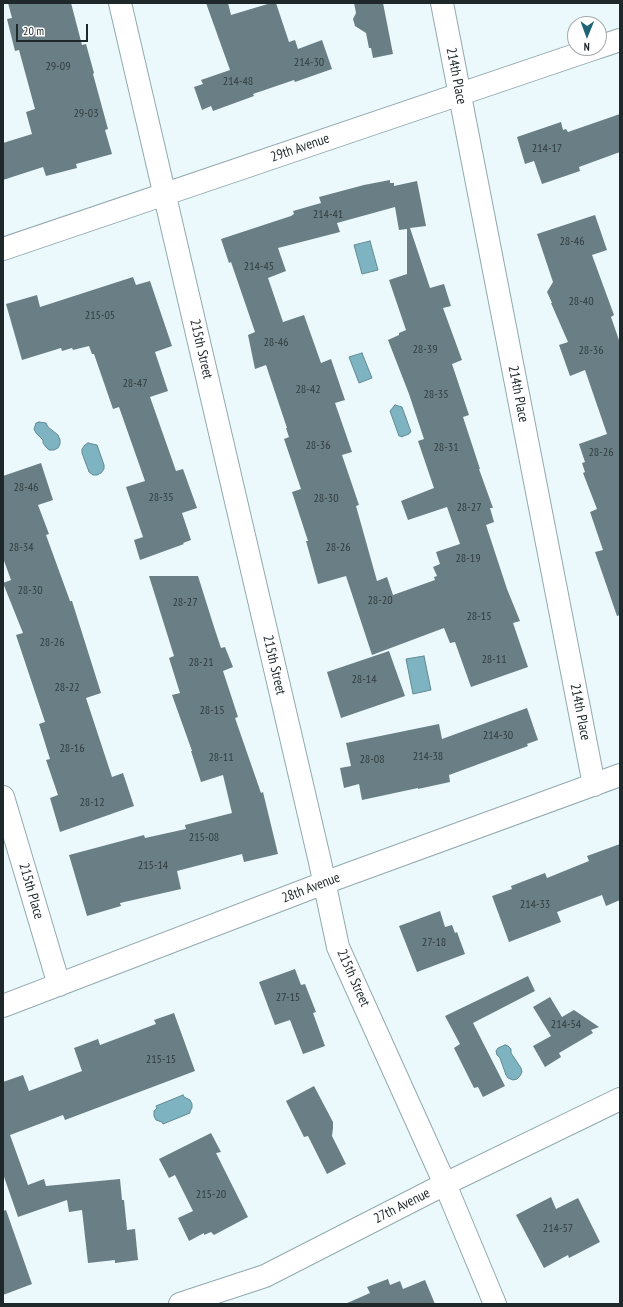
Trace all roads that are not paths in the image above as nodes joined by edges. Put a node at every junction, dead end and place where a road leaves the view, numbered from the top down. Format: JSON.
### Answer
{"nodes":[{"id":1,"x":120,"y":3,"type":"edge"},
{"id":2,"x":442,"y":3,"type":"edge"},
{"id":3,"x":620,"y":40,"type":"edge"},
{"id":4,"x":607,"y":45,"type":"edge"},
{"id":5,"x":574,"y":56,"type":"edge"},
{"id":6,"x":459,"y":94,"type":"junction"},
{"id":7,"x":164,"y":194,"type":"junction"},
{"id":8,"x":3,"y":249,"type":"edge"},
{"id":9,"x":620,"y":775,"type":"edge"},
{"id":10,"x":594,"y":785,"type":"junction"},
{"id":11,"x":3,"y":797,"type":"edge"},
{"id":12,"x":324,"y":883,"type":"junction"},
{"id":13,"x":59,"y":985,"type":"junction"},
{"id":14,"x":3,"y":1006,"type":"edge"},
{"id":15,"x":620,"y":1099,"type":"edge"},
{"id":16,"x":445,"y":1184,"type":"junction"},
{"id":17,"x":180,"y":1304,"type":"edge"},
{"id":18,"x":495,"y":1304,"type":"edge"}],
"edges":[{"from":1,"to":7,"type":"street","name":"215th Street"},
{"from":2,"to":6,"type":"street","name":"214th Place"},
{"from":3,"to":4,"type":"street","name":"29th Avenue"},
{"from":5,"to":6,"type":"street","name":"29th Avenue"},
{"from":6,"to":7,"type":"street","name":"29th Avenue"},
{"from":6,"to":10,"type":"street","name":"214th Place"},
{"from":7,"to":8,"type":"street","name":"29th Avenue"},
{"from":7,"to":12,"type":"street","name":"215th Street"},
{"from":9,"to":10,"type":"street","name":"28th Avenue"},
{"from":10,"to":12,"type":"street","name":"28th Avenue"},
{"from":11,"to":13,"type":"street","name":"215th Place"},
{"from":12,"to":13,"type":"street","name":"28th Avenue"},
{"from":12,"to":16,"type":"street","name":"215th Street"},
{"from":13,"to":14,"type":"street","name":"28th Avenue"},
{"from":15,"to":16,"type":"street","name":"27th Avenue"},
{"from":16,"to":17,"type":"street","name":"27th Avenue"},
{"from":16,"to":18,"type":"street","name":"215th Street"}]}
